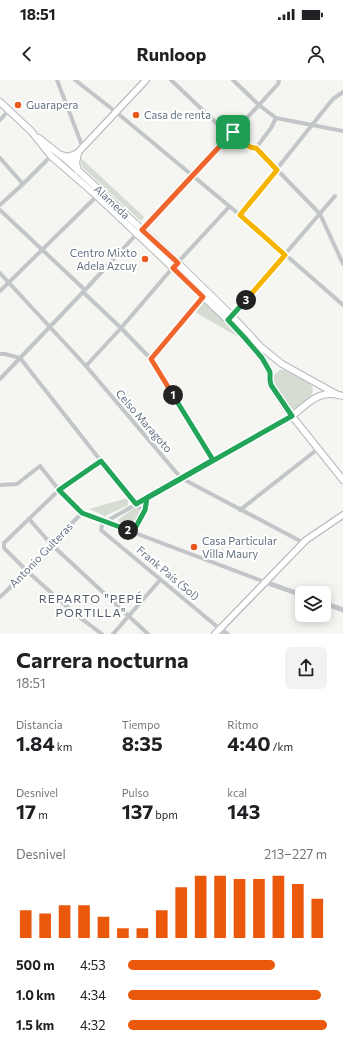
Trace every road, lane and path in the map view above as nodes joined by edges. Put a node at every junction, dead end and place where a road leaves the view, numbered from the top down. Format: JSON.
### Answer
{"nodes":[{"id":1,"x":57,"y":80,"type":"edge"},
{"id":2,"x":75,"y":80,"type":"edge"},
{"id":3,"x":146,"y":80,"type":"edge"},
{"id":4,"x":171,"y":80,"type":"edge"},
{"id":5,"x":233,"y":80,"type":"edge"},
{"id":6,"x":278,"y":82,"type":"edge"},
{"id":7,"x":343,"y":92,"type":"edge"},
{"id":8,"x":0,"y":102,"type":"edge"},
{"id":9,"x":259,"y":105,"type":"junction"},
{"id":10,"x":9,"y":110,"type":"junction"},
{"id":11,"x":116,"y":112,"type":"junction"},
{"id":12,"x":276,"y":118,"type":"junction"},
{"id":13,"x":0,"y":120,"type":"edge"},
{"id":14,"x":312,"y":125,"type":"junction"},
{"id":15,"x":31,"y":131,"type":"junction"},
{"id":16,"x":343,"y":131,"type":"edge"},
{"id":17,"x":232,"y":134,"type":"junction"},
{"id":18,"x":43,"y":146,"type":"junction"},
{"id":19,"x":83,"y":148,"type":"junction"},
{"id":20,"x":256,"y":148,"type":"junction"},
{"id":21,"x":78,"y":154,"type":"junction"},
{"id":22,"x":60,"y":155,"type":"junction"},
{"id":23,"x":51,"y":156,"type":"junction"},
{"id":24,"x":0,"y":158,"type":"edge"},
{"id":25,"x":69,"y":162,"type":"junction"},
{"id":26,"x":277,"y":170,"type":"junction"},
{"id":27,"x":78,"y":171,"type":"junction"},
{"id":28,"x":192,"y":176,"type":"junction"},
{"id":29,"x":23,"y":184,"type":"junction"},
{"id":30,"x":98,"y":194,"type":"junction"},
{"id":31,"x":335,"y":196,"type":"dead end"},
{"id":32,"x":0,"y":205,"type":"edge"},
{"id":33,"x":229,"y":207,"type":"junction"},
{"id":34,"x":0,"y":210,"type":"edge"},
{"id":35,"x":320,"y":214,"type":"junction"},
{"id":36,"x":240,"y":215,"type":"junction"},
{"id":37,"x":139,"y":232,"type":"junction"},
{"id":38,"x":42,"y":251,"type":"junction"},
{"id":39,"x":285,"y":255,"type":"junction"},
{"id":40,"x":343,"y":264,"type":"edge"},
{"id":41,"x":176,"y":265,"type":"junction"},
{"id":42,"x":0,"y":273,"type":"edge"},
{"id":43,"x":9,"y":282,"type":"junction"},
{"id":44,"x":0,"y":291,"type":"edge"},
{"id":45,"x":84,"y":291,"type":"junction"},
{"id":46,"x":208,"y":292,"type":"junction"},
{"id":47,"x":203,"y":297,"type":"junction"},
{"id":48,"x":343,"y":305,"type":"edge"},
{"id":49,"x":230,"y":318,"type":"junction"},
{"id":50,"x":50,"y":326,"type":"junction"},
{"id":51,"x":121,"y":328,"type":"junction"},
{"id":52,"x":0,"y":354,"type":"edge"},
{"id":53,"x":20,"y":358,"type":"junction"},
{"id":54,"x":151,"y":359,"type":"junction"},
{"id":55,"x":282,"y":364,"type":"junction"},
{"id":56,"x":86,"y":366,"type":"junction"},
{"id":57,"x":270,"y":372,"type":"junction"},
{"id":58,"x":0,"y":379,"type":"edge"},
{"id":59,"x":316,"y":383,"type":"junction"},
{"id":60,"x":318,"y":396,"type":"junction"},
{"id":61,"x":341,"y":396,"type":"edge"},
{"id":62,"x":292,"y":416,"type":"junction"},
{"id":63,"x":319,"y":448,"type":"junction"},
{"id":64,"x":213,"y":460,"type":"junction"},
{"id":65,"x":101,"y":461,"type":"junction"},
{"id":66,"x":342,"y":477,"type":"edge"},
{"id":67,"x":181,"y":478,"type":"junction"},
{"id":68,"x":0,"y":485,"type":"edge"},
{"id":69,"x":59,"y":490,"type":"junction"},
{"id":70,"x":147,"y":498,"type":"junction"},
{"id":71,"x":136,"y":504,"type":"junction"},
{"id":72,"x":240,"y":510,"type":"junction"},
{"id":73,"x":144,"y":512,"type":"junction"},
{"id":74,"x":82,"y":513,"type":"junction"},
{"id":75,"x":343,"y":515,"type":"edge"},
{"id":76,"x":29,"y":519,"type":"junction"},
{"id":77,"x":104,"y":523,"type":"junction"},
{"id":78,"x":133,"y":532,"type":"junction"},
{"id":79,"x":304,"y":543,"type":"junction"},
{"id":80,"x":51,"y":544,"type":"junction"},
{"id":81,"x":27,"y":570,"type":"junction"},
{"id":82,"x":160,"y":580,"type":"junction"},
{"id":83,"x":265,"y":582,"type":"junction"},
{"id":84,"x":295,"y":593,"type":"edge"},
{"id":85,"x":0,"y":597,"type":"edge"},
{"id":86,"x":331,"y":606,"type":"edge"},
{"id":87,"x":343,"y":610,"type":"edge"},
{"id":88,"x":128,"y":616,"type":"junction"},
{"id":89,"x":220,"y":629,"type":"junction"},
{"id":90,"x":102,"y":634,"type":"edge"},
{"id":91,"x":113,"y":634,"type":"edge"},
{"id":92,"x":148,"y":634,"type":"edge"},
{"id":93,"x":215,"y":634,"type":"edge"},
{"id":94,"x":227,"y":634,"type":"edge"}],
"edges":[{"from":1,"to":19,"type":"street"},
{"from":2,"to":11,"type":"street"},
{"from":3,"to":11,"type":"main road"},
{"from":4,"to":17,"type":"street"},
{"from":5,"to":9,"type":"street"},
{"from":6,"to":9,"type":"street"},
{"from":7,"to":14,"type":"street"},
{"from":8,"to":10,"type":"main road","name":"Alameda"},
{"from":9,"to":12,"type":"street"},
{"from":9,"to":17,"type":"street"},
{"from":10,"to":13,"type":"street"},
{"from":10,"to":15,"type":"main road","name":"Alameda"},
{"from":11,"to":19,"type":"main road"},
{"from":11,"to":28,"type":"street"},
{"from":12,"to":14,"type":"street"},
{"from":12,"to":20,"type":"street"},
{"from":14,"to":16,"type":"street"},
{"from":14,"to":26,"type":"street"},
{"from":15,"to":18,"type":"main road","name":"Alameda"},
{"from":15,"to":22,"type":"main road","name":"Alameda"},
{"from":17,"to":20,"type":"street"},
{"from":17,"to":28,"type":"street"},
{"from":18,"to":23,"type":"main road","name":"Alameda"},
{"from":18,"to":25,"type":"main road"},
{"from":19,"to":21,"type":"main road"},
{"from":20,"to":26,"type":"street"},
{"from":21,"to":22,"type":"main road"},
{"from":21,"to":25,"type":"main road"},
{"from":21,"to":27,"type":"main road"},
{"from":22,"to":25,"type":"main road","name":"Alameda"},
{"from":23,"to":29,"type":"street"},
{"from":23,"to":30,"type":"main road","name":"Alameda"},
{"from":24,"to":29,"type":"street"},
{"from":25,"to":27,"type":"main road","name":"Alameda"},
{"from":25,"to":30,"type":"main road"},
{"from":26,"to":35,"type":"street"},
{"from":26,"to":36,"type":"street"},
{"from":27,"to":30,"type":"main road","name":"Alameda"},
{"from":28,"to":33,"type":"street"},
{"from":28,"to":37,"type":"street"},
{"from":29,"to":32,"type":"street"},
{"from":30,"to":37,"type":"main road","name":"Alameda"},
{"from":30,"to":38,"type":"street"},
{"from":31,"to":35,"type":"street"},
{"from":33,"to":36,"type":"street"},
{"from":33,"to":41,"type":"street"},
{"from":34,"to":38,"type":"street"},
{"from":35,"to":39,"type":"street"},
{"from":35,"to":40,"type":"street"},
{"from":36,"to":39,"type":"street"},
{"from":37,"to":41,"type":"main road","name":"Alameda"},
{"from":37,"to":45,"type":"street"},
{"from":38,"to":43,"type":"street"},
{"from":38,"to":45,"type":"street"},
{"from":39,"to":48,"type":"street"},
{"from":39,"to":49,"type":"street"},
{"from":41,"to":46,"type":"main road","name":"Alameda"},
{"from":41,"to":47,"type":"main road","name":"Alameda"},
{"from":41,"to":51,"type":"street"},
{"from":42,"to":43,"type":"street","name":"Celso Maragoto"},
{"from":43,"to":44,"type":"street"},
{"from":43,"to":50,"type":"street","name":"Celso Maragoto"},
{"from":45,"to":50,"type":"street"},
{"from":45,"to":51,"type":"street"},
{"from":46,"to":47,"type":"street"},
{"from":46,"to":49,"type":"main road","name":"Alameda"},
{"from":47,"to":49,"type":"main road","name":"Alameda"},
{"from":47,"to":54,"type":"street"},
{"from":49,"to":55,"type":"main road","name":"Alameda"},
{"from":49,"to":57,"type":"main road","name":"Alameda"},
{"from":50,"to":53,"type":"street"},
{"from":50,"to":56,"type":"street","name":"Celso Maragoto"},
{"from":51,"to":54,"type":"street"},
{"from":51,"to":56,"type":"street"},
{"from":52,"to":53,"type":"street"},
{"from":53,"to":58,"type":"street"},
{"from":53,"to":65,"type":"street"},
{"from":54,"to":64,"type":"street"},
{"from":55,"to":57,"type":"main road"},
{"from":55,"to":59,"type":"main road","name":"Alameda"},
{"from":56,"to":67,"type":"street","name":"Celso Maragoto"},
{"from":57,"to":62,"type":"main road","name":"Alameda"},
{"from":59,"to":60,"type":"main road"},
{"from":59,"to":61,"type":"main road","name":"Alameda"},
{"from":60,"to":61,"type":"main road"},
{"from":60,"to":62,"type":"main road"},
{"from":62,"to":63,"type":"main road","name":"Alameda"},
{"from":62,"to":64,"type":"street"},
{"from":63,"to":66,"type":"main road","name":"Alameda"},
{"from":63,"to":72,"type":"street"},
{"from":64,"to":67,"type":"street"},
{"from":65,"to":69,"type":"street"},
{"from":65,"to":71,"type":"street"},
{"from":67,"to":70,"type":"street"},
{"from":67,"to":72,"type":"street","name":"Celso Maragoto"},
{"from":68,"to":69,"type":"street"},
{"from":69,"to":74,"type":"street"},
{"from":69,"to":76,"type":"street"},
{"from":70,"to":71,"type":"street"},
{"from":70,"to":73,"type":"street"},
{"from":71,"to":73,"type":"street"},
{"from":71,"to":77,"type":"street"},
{"from":72,"to":79,"type":"street","name":"Celso Maragoto"},
{"from":73,"to":78,"type":"street"},
{"from":74,"to":77,"type":"street"},
{"from":74,"to":80,"type":"street","name":"Antonio Gulteras"},
{"from":75,"to":79,"type":"main road"},
{"from":76,"to":80,"type":"street"},
{"from":76,"to":81,"type":"street"},
{"from":77,"to":78,"type":"street"},
{"from":77,"to":82,"type":"street","name":"Frank País (Sol)"},
{"from":78,"to":83,"type":"street"},
{"from":79,"to":83,"type":"main road"},
{"from":80,"to":81,"type":"street","name":"Antonio Gulteras"},
{"from":80,"to":88,"type":"street"},
{"from":81,"to":85,"type":"street","name":"Antonio Gulteras"},
{"from":81,"to":90,"type":"street"},
{"from":82,"to":88,"type":"street"},
{"from":82,"to":89,"type":"street","name":"Frank País (Sol)"},
{"from":83,"to":84,"type":"street"},
{"from":83,"to":89,"type":"main road"},
{"from":86,"to":87,"type":"street"},
{"from":88,"to":91,"type":"street"},
{"from":88,"to":92,"type":"street"},
{"from":89,"to":93,"type":"main road"},
{"from":89,"to":94,"type":"street","name":"Frank País (Sol)"}]}
